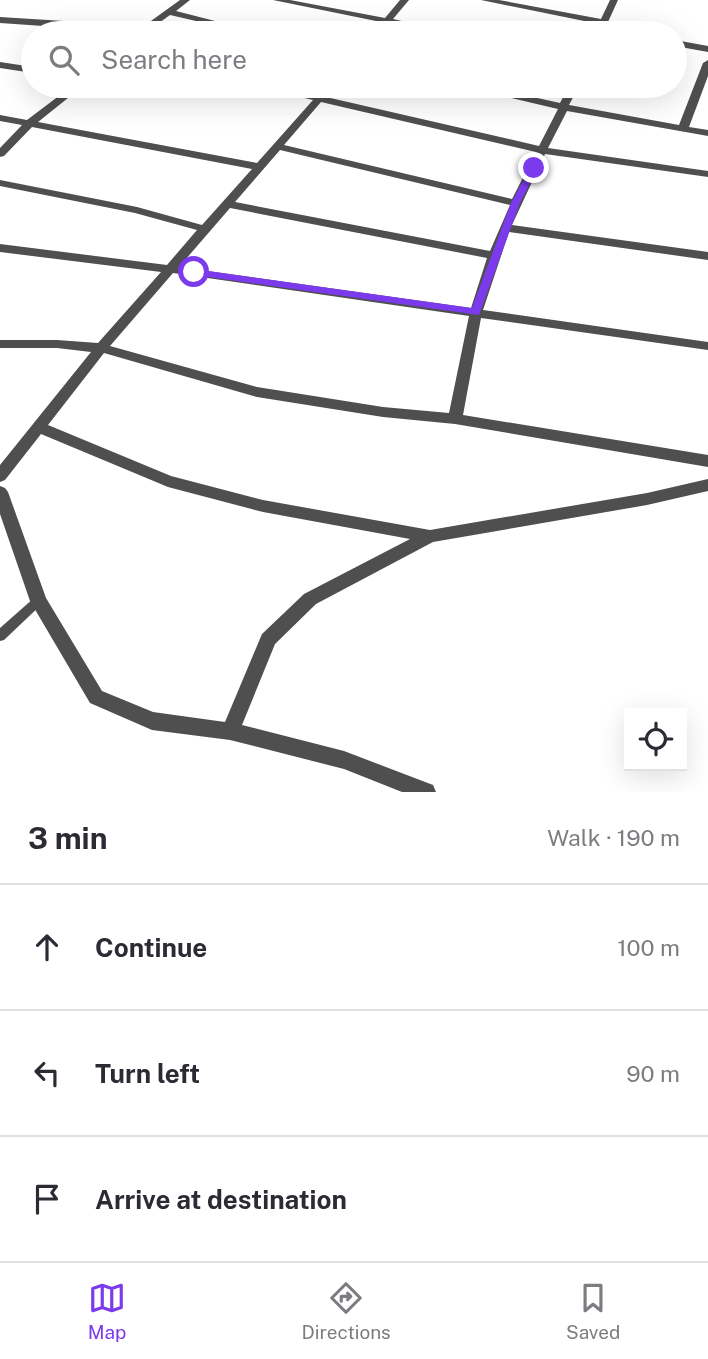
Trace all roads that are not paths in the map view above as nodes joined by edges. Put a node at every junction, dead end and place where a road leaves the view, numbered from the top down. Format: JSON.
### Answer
{"nodes":[{"id":1,"x":186,"y":0,"type":"edge"},
{"id":2,"x":277,"y":0,"type":"edge"},
{"id":3,"x":405,"y":0,"type":"edge"},
{"id":4,"x":485,"y":0,"type":"edge"},
{"id":5,"x":614,"y":0,"type":"edge"},
{"id":6,"x":168,"y":12,"type":"junction"},
{"id":7,"x":0,"y":20,"type":"edge"},
{"id":8,"x":387,"y":20,"type":"junction"},
{"id":9,"x":156,"y":21,"type":"edge"},
{"id":10,"x":207,"y":21,"type":"edge"},
{"id":11,"x":392,"y":21,"type":"edge"},
{"id":12,"x":570,"y":21,"type":"edge"},
{"id":13,"x":606,"y":21,"type":"edge"},
{"id":14,"x":21,"y":22,"type":"edge"},
{"id":15,"x":687,"y":45,"type":"edge"},
{"id":16,"x":708,"y":49,"type":"edge"},
{"id":17,"x":0,"y":65,"type":"edge"},
{"id":18,"x":707,"y":67,"type":"edge"},
{"id":19,"x":21,"y":68,"type":"edge"},
{"id":20,"x":62,"y":98,"type":"edge"},
{"id":21,"x":319,"y":98,"type":"joint"},
{"id":22,"x":524,"y":98,"type":"edge"},
{"id":23,"x":568,"y":98,"type":"edge"},
{"id":24,"x":563,"y":107,"type":"junction"},
{"id":25,"x":0,"y":118,"type":"edge"},
{"id":26,"x":30,"y":122,"type":"junction"},
{"id":27,"x":683,"y":129,"type":"junction"},
{"id":28,"x":708,"y":133,"type":"edge"},
{"id":29,"x":277,"y":146,"type":"junction"},
{"id":30,"x":3,"y":148,"type":"edge"},
{"id":31,"x":543,"y":150,"type":"junction"},
{"id":32,"x":259,"y":167,"type":"junction"},
{"id":33,"x":708,"y":174,"type":"edge"},
{"id":34,"x":0,"y":183,"type":"edge"},
{"id":35,"x":515,"y":203,"type":"junction"},
{"id":36,"x":227,"y":204,"type":"junction"},
{"id":37,"x":505,"y":228,"type":"junction"},
{"id":38,"x":205,"y":229,"type":"junction"},
{"id":39,"x":0,"y":248,"type":"edge"},
{"id":40,"x":496,"y":256,"type":"junction"},
{"id":41,"x":708,"y":256,"type":"edge"},
{"id":42,"x":170,"y":269,"type":"junction"},
{"id":43,"x":476,"y":312,"type":"junction"},
{"id":44,"x":0,"y":344,"type":"edge"},
{"id":45,"x":708,"y":346,"type":"edge"},
{"id":46,"x":101,"y":348,"type":"junction"},
{"id":47,"x":456,"y":419,"type":"junction"},
{"id":48,"x":39,"y":427,"type":"junction"},
{"id":49,"x":708,"y":461,"type":"edge"},
{"id":50,"x":0,"y":476,"type":"edge"},
{"id":51,"x":708,"y":485,"type":"edge"},
{"id":52,"x":0,"y":492,"type":"edge"},
{"id":53,"x":430,"y":536,"type":"junction"},
{"id":54,"x":38,"y":601,"type":"junction"},
{"id":55,"x":0,"y":636,"type":"edge"},
{"id":56,"x":230,"y":731,"type":"junction"},
{"id":57,"x":426,"y":792,"type":"edge"}],
"edges":[{"from":1,"to":6,"type":"street"},
{"from":2,"to":8,"type":"street"},
{"from":3,"to":8,"type":"street"},
{"from":4,"to":12,"type":"street"},
{"from":5,"to":13,"type":"street"},
{"from":6,"to":9,"type":"street"},
{"from":6,"to":10,"type":"street"},
{"from":7,"to":14,"type":"street"},
{"from":8,"to":11,"type":"street"},
{"from":15,"to":16,"type":"street"},
{"from":17,"to":19,"type":"street"},
{"from":18,"to":27,"type":"street"},
{"from":20,"to":26,"type":"street"},
{"from":21,"to":29,"type":"street"},
{"from":21,"to":31,"type":"street"},
{"from":22,"to":24,"type":"street"},
{"from":23,"to":24,"type":"street"},
{"from":24,"to":27,"type":"street"},
{"from":24,"to":31,"type":"street"},
{"from":25,"to":26,"type":"street"},
{"from":26,"to":30,"type":"street"},
{"from":26,"to":32,"type":"street"},
{"from":27,"to":28,"type":"street"},
{"from":29,"to":32,"type":"street"},
{"from":29,"to":35,"type":"street"},
{"from":31,"to":33,"type":"street"},
{"from":31,"to":35,"type":"street"},
{"from":32,"to":36,"type":"street"},
{"from":34,"to":38,"type":"street"},
{"from":35,"to":37,"type":"street"},
{"from":36,"to":38,"type":"street"},
{"from":36,"to":40,"type":"street"},
{"from":37,"to":40,"type":"street"},
{"from":37,"to":41,"type":"street"},
{"from":38,"to":42,"type":"street"},
{"from":39,"to":42,"type":"street"},
{"from":40,"to":43,"type":"street"},
{"from":42,"to":43,"type":"street"},
{"from":42,"to":46,"type":"street"},
{"from":43,"to":45,"type":"street"},
{"from":43,"to":47,"type":"street"},
{"from":44,"to":46,"type":"street"},
{"from":46,"to":47,"type":"street"},
{"from":46,"to":48,"type":"street"},
{"from":47,"to":49,"type":"street"},
{"from":48,"to":50,"type":"street"},
{"from":48,"to":53,"type":"street"},
{"from":51,"to":53,"type":"street"},
{"from":52,"to":54,"type":"street"},
{"from":53,"to":56,"type":"street"},
{"from":54,"to":55,"type":"lane"},
{"from":54,"to":56,"type":"street"},
{"from":56,"to":57,"type":"street"}]}
